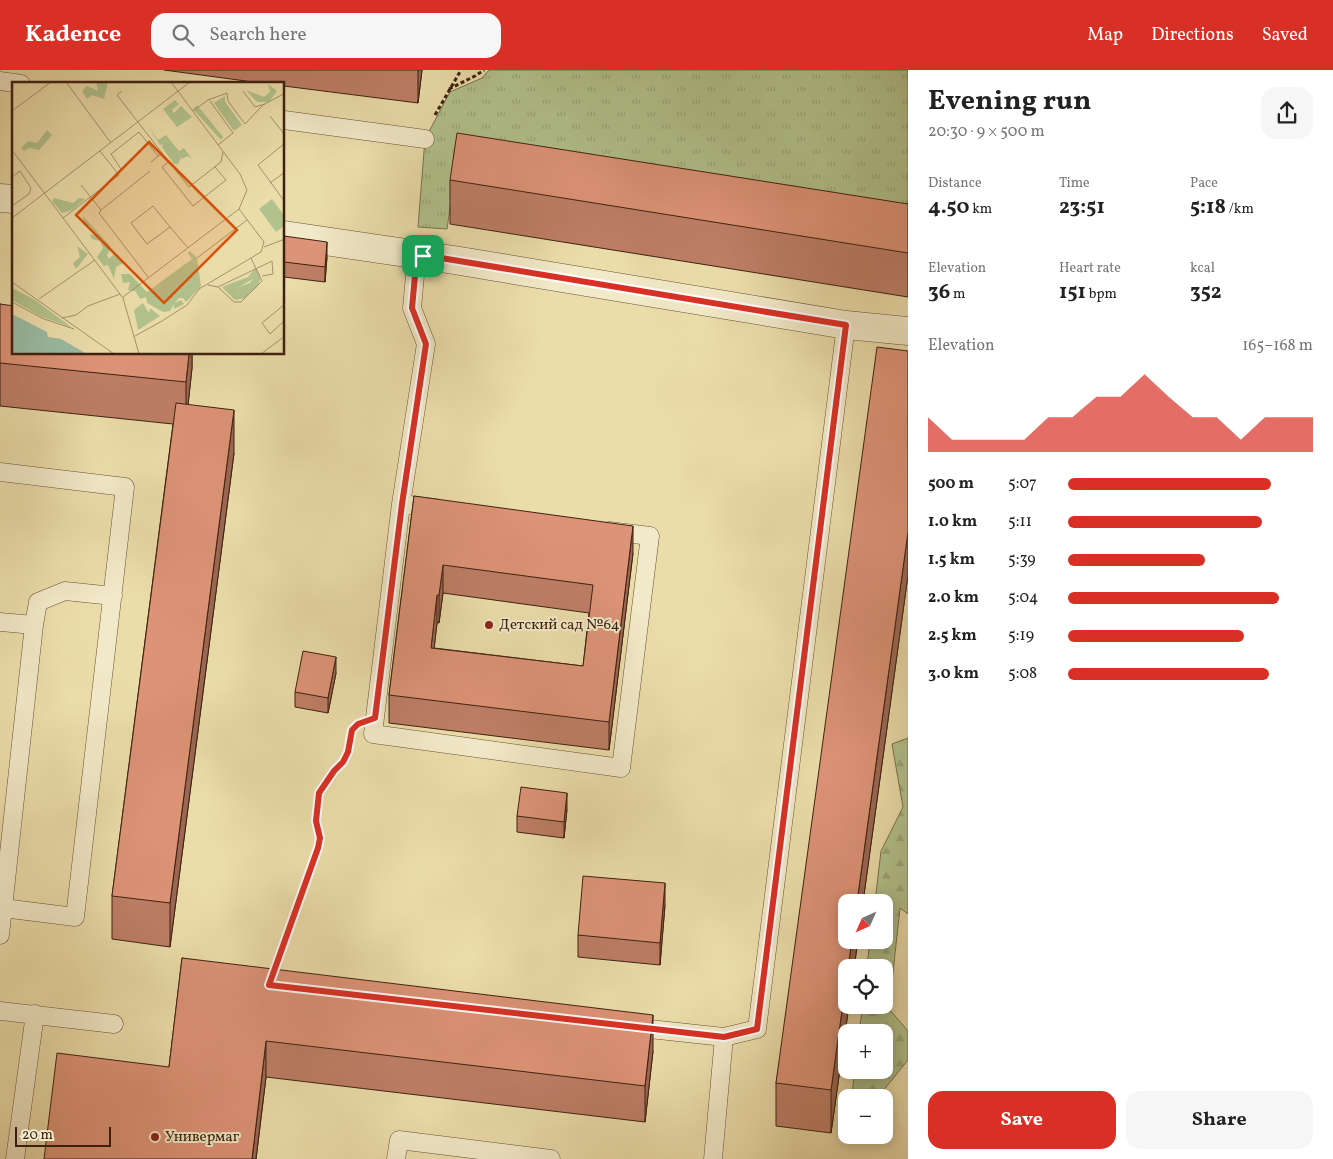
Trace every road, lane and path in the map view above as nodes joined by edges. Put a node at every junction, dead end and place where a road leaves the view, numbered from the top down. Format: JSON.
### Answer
{"nodes":[{"id":1,"x":461,"y":70,"type":"edge"},
{"id":2,"x":484,"y":70,"type":"edge"},
{"id":3,"x":449,"y":90,"type":"junction"},
{"id":4,"x":285,"y":120,"type":"edge"},
{"id":5,"x":425,"y":139,"type":"joint"},
{"id":6,"x":285,"y":235,"type":"edge"},
{"id":7,"x":420,"y":255,"type":"junction"},
{"id":8,"x":846,"y":325,"type":"junction"},
{"id":9,"x":908,"y":331,"type":"edge"},
{"id":10,"x":0,"y":472,"type":"edge"},
{"id":11,"x":402,"y":504,"type":"junction"},
{"id":12,"x":449,"y":510,"type":"edge"},
{"id":13,"x":592,"y":529,"type":"edge"},
{"id":14,"x":112,"y":596,"type":"junction"},
{"id":15,"x":0,"y":622,"type":"edge"},
{"id":16,"x":34,"y":626,"type":"junction"},
{"id":17,"x":375,"y":718,"type":"junction"},
{"id":18,"x":3,"y":908,"type":"junction"},
{"id":19,"x":0,"y":935,"type":"edge"},
{"id":20,"x":272,"y":976,"type":"edge"},
{"id":21,"x":0,"y":1011,"type":"edge"},
{"id":22,"x":35,"y":1014,"type":"junction"},
{"id":23,"x":114,"y":1024,"type":"dead end"},
{"id":24,"x":615,"y":1025,"type":"edge"},
{"id":25,"x":724,"y":1037,"type":"junction"},
{"id":26,"x":16,"y":1159,"type":"edge"},
{"id":27,"x":396,"y":1159,"type":"edge"},
{"id":28,"x":550,"y":1159,"type":"edge"},
{"id":29,"x":713,"y":1159,"type":"edge"}],
"edges":[{"from":1,"to":3,"type":"path"},
{"from":2,"to":3,"type":"path"},
{"from":3,"to":5,"type":"path"},
{"from":4,"to":5,"type":"lane"},
{"from":6,"to":7,"type":"street"},
{"from":7,"to":8,"type":"street"},
{"from":7,"to":11,"type":"lane"},
{"from":8,"to":9,"type":"street"},
{"from":8,"to":25,"type":"lane"},
{"from":10,"to":14,"type":"lane"},
{"from":11,"to":12,"type":"lane"},
{"from":11,"to":17,"type":"lane"},
{"from":13,"to":17,"type":"lane"},
{"from":14,"to":16,"type":"lane"},
{"from":14,"to":18,"type":"lane"},
{"from":15,"to":16,"type":"lane"},
{"from":16,"to":18,"type":"lane"},
{"from":17,"to":20,"type":"path"},
{"from":18,"to":19,"type":"lane"},
{"from":21,"to":22,"type":"lane"},
{"from":22,"to":23,"type":"lane"},
{"from":22,"to":26,"type":"lane"},
{"from":24,"to":25,"type":"lane"},
{"from":25,"to":29,"type":"lane"},
{"from":27,"to":28,"type":"lane"}]}
